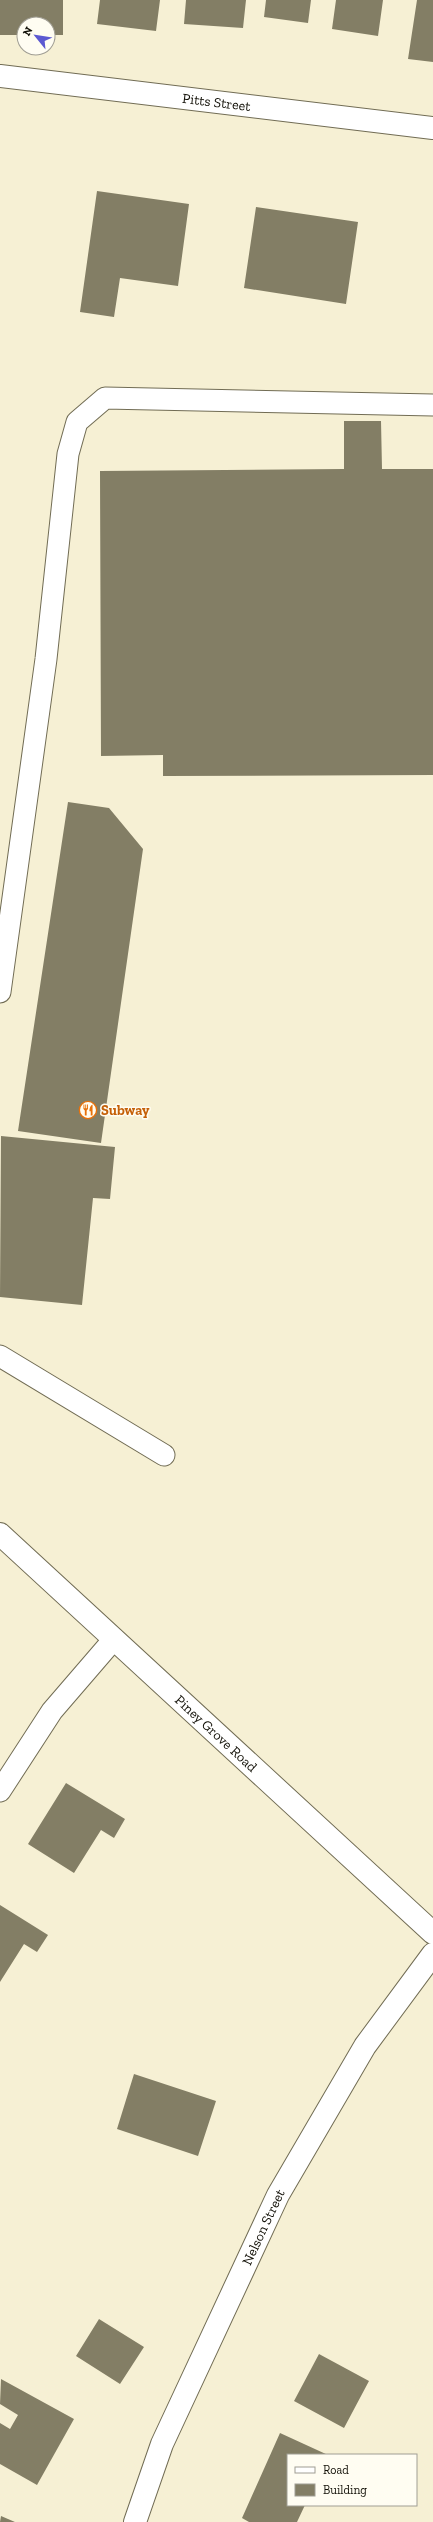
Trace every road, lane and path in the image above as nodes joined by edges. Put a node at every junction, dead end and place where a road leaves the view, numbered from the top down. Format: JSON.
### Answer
{"nodes":[{"id":1,"x":0,"y":76,"type":"edge"},
{"id":2,"x":433,"y":128,"type":"edge"},
{"id":3,"x":433,"y":405,"type":"edge"},
{"id":4,"x":0,"y":992,"type":"edge"},
{"id":5,"x":0,"y":1356,"type":"edge"},
{"id":6,"x":164,"y":1455,"type":"dead end"},
{"id":7,"x":0,"y":1534,"type":"edge"},
{"id":8,"x":114,"y":1639,"type":"junction"},
{"id":9,"x":0,"y":1792,"type":"edge"},
{"id":10,"x":433,"y":1933,"type":"edge"},
{"id":11,"x":433,"y":1954,"type":"edge"},
{"id":12,"x":135,"y":2522,"type":"edge"}],
"edges":[{"from":1,"to":2,"type":"street","name":"Pitts Street"},
{"from":3,"to":4,"type":"lane"},
{"from":5,"to":6,"type":"lane"},
{"from":7,"to":8,"type":"street","name":"Piney Grove Road"},
{"from":8,"to":9,"type":"lane"},
{"from":8,"to":10,"type":"street","name":"Piney Grove Road"},
{"from":11,"to":12,"type":"street","name":"Nelson Street"}]}
